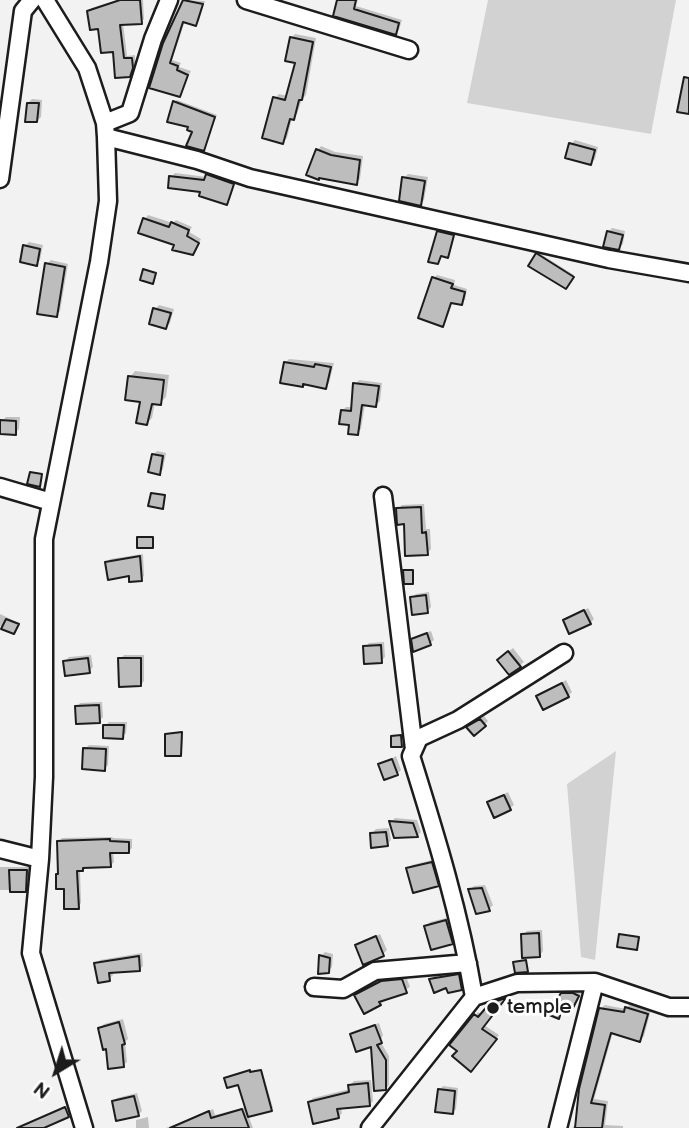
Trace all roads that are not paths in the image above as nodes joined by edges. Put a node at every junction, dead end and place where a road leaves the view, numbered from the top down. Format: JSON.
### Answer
{"nodes":[{"id":1,"x":33,"y":0,"type":"edge"},
{"id":2,"x":45,"y":0,"type":"edge"},
{"id":3,"x":169,"y":0,"type":"edge"},
{"id":4,"x":246,"y":0,"type":"edge"},
{"id":5,"x":292,"y":7,"type":"edge"},
{"id":6,"x":408,"y":50,"type":"dead end"},
{"id":7,"x":105,"y":130,"type":"junction"},
{"id":8,"x":0,"y":179,"type":"edge"},
{"id":9,"x":689,"y":273,"type":"edge"},
{"id":10,"x":0,"y":487,"type":"edge"},
{"id":11,"x":383,"y":496,"type":"dead end"},
{"id":12,"x":51,"y":502,"type":"junction"},
{"id":13,"x":564,"y":653,"type":"dead end"},
{"id":14,"x":414,"y":750,"type":"junction"},
{"id":15,"x":0,"y":849,"type":"edge"},
{"id":16,"x":40,"y":859,"type":"junction"},
{"id":17,"x":468,"y":963,"type":"junction"},
{"id":18,"x":595,"y":982,"type":"junction"},
{"id":19,"x":314,"y":987,"type":"dead end"},
{"id":20,"x":474,"y":997,"type":"junction"},
{"id":21,"x":689,"y":1007,"type":"edge"},
{"id":22,"x":84,"y":1128,"type":"edge"},
{"id":23,"x":370,"y":1128,"type":"edge"},
{"id":24,"x":558,"y":1128,"type":"edge"}],
"edges":[{"from":1,"to":8,"type":"street"},
{"from":2,"to":7,"type":"street"},
{"from":3,"to":7,"type":"street"},
{"from":4,"to":5,"type":"street"},
{"from":5,"to":6,"type":"street"},
{"from":7,"to":9,"type":"street"},
{"from":7,"to":12,"type":"street"},
{"from":10,"to":12,"type":"street"},
{"from":11,"to":14,"type":"street"},
{"from":12,"to":16,"type":"street"},
{"from":13,"to":14,"type":"street"},
{"from":14,"to":17,"type":"street"},
{"from":15,"to":16,"type":"street"},
{"from":16,"to":22,"type":"street"},
{"from":17,"to":19,"type":"street"},
{"from":17,"to":20,"type":"street"},
{"from":18,"to":20,"type":"street"},
{"from":18,"to":21,"type":"street"},
{"from":18,"to":24,"type":"street"},
{"from":20,"to":23,"type":"street"}]}
